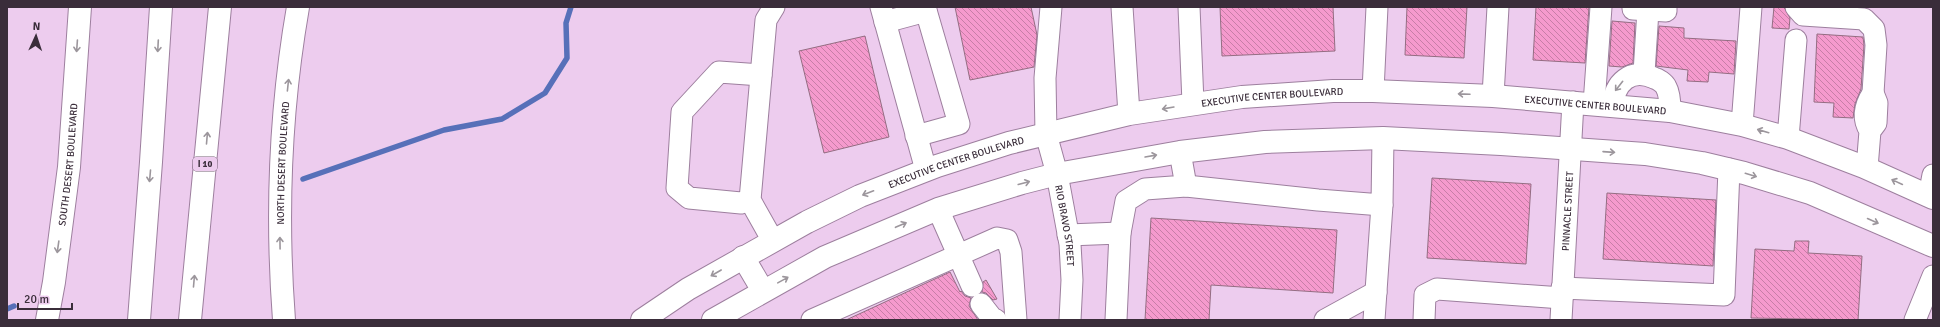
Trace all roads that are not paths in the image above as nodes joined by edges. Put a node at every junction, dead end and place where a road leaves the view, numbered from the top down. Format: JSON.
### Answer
{"nodes":[{"id":1,"x":80,"y":7,"type":"edge"},
{"id":2,"x":160,"y":7,"type":"edge"},
{"id":3,"x":220,"y":7,"type":"edge"},
{"id":4,"x":298,"y":7,"type":"edge"},
{"id":5,"x":774,"y":7,"type":"edge"},
{"id":6,"x":1051,"y":7,"type":"edge"},
{"id":7,"x":1122,"y":7,"type":"edge"},
{"id":8,"x":1189,"y":7,"type":"edge"},
{"id":9,"x":1377,"y":7,"type":"edge"},
{"id":10,"x":1498,"y":7,"type":"edge"},
{"id":11,"x":1601,"y":7,"type":"edge"},
{"id":12,"x":1750,"y":7,"type":"edge"},
{"id":13,"x":1796,"y":7,"type":"edge"},
{"id":14,"x":1649,"y":8,"type":"edge"},
{"id":15,"x":926,"y":9,"type":"edge"},
{"id":16,"x":1846,"y":12,"type":"edge"},
{"id":17,"x":883,"y":15,"type":"edge"},
{"id":18,"x":1796,"y":40,"type":"dead end"},
{"id":19,"x":1644,"y":73,"type":"junction"},
{"id":20,"x":761,"y":75,"type":"junction"},
{"id":21,"x":1373,"y":91,"type":"junction"},
{"id":22,"x":1493,"y":96,"type":"junction"},
{"id":23,"x":1193,"y":103,"type":"junction"},
{"id":24,"x":1593,"y":104,"type":"junction"},
{"id":25,"x":1670,"y":112,"type":"junction"},
{"id":26,"x":1128,"y":114,"type":"junction"},
{"id":27,"x":1742,"y":125,"type":"junction"},
{"id":28,"x":1046,"y":134,"type":"junction"},
{"id":29,"x":916,"y":136,"type":"junction"},
{"id":30,"x":1383,"y":138,"type":"junction"},
{"id":31,"x":1788,"y":138,"type":"junction"},
{"id":32,"x":1570,"y":149,"type":"junction"},
{"id":33,"x":1180,"y":152,"type":"junction"},
{"id":34,"x":1867,"y":168,"type":"junction"},
{"id":35,"x":926,"y":170,"type":"junction"},
{"id":36,"x":1729,"y":170,"type":"junction"},
{"id":37,"x":1057,"y":174,"type":"junction"},
{"id":38,"x":1933,"y":175,"type":"edge"},
{"id":39,"x":1186,"y":186,"type":"junction"},
{"id":40,"x":1931,"y":197,"type":"edge"},
{"id":41,"x":750,"y":200,"type":"junction"},
{"id":42,"x":1382,"y":205,"type":"junction"},
{"id":43,"x":938,"y":209,"type":"junction"},
{"id":44,"x":1120,"y":233,"type":"junction"},
{"id":45,"x":1068,"y":235,"type":"junction"},
{"id":46,"x":773,"y":241,"type":"junction"},
{"id":47,"x":1933,"y":246,"type":"edge"},
{"id":48,"x":959,"y":255,"type":"junction"},
{"id":49,"x":743,"y":257,"type":"junction"},
{"id":50,"x":1933,"y":276,"type":"edge"},
{"id":51,"x":763,"y":291,"type":"junction"},
{"id":52,"x":1376,"y":292,"type":"junction"},
{"id":53,"x":1562,"y":293,"type":"junction"},
{"id":54,"x":47,"y":320,"type":"edge"},
{"id":55,"x":139,"y":320,"type":"edge"},
{"id":56,"x":190,"y":320,"type":"edge"},
{"id":57,"x":284,"y":320,"type":"edge"},
{"id":58,"x":642,"y":320,"type":"edge"},
{"id":59,"x":713,"y":320,"type":"edge"},
{"id":60,"x":812,"y":320,"type":"edge"},
{"id":61,"x":996,"y":320,"type":"edge"},
{"id":62,"x":1016,"y":320,"type":"edge"},
{"id":63,"x":1069,"y":320,"type":"edge"},
{"id":64,"x":1116,"y":320,"type":"edge"},
{"id":65,"x":1325,"y":320,"type":"edge"},
{"id":66,"x":1374,"y":320,"type":"edge"},
{"id":67,"x":1424,"y":320,"type":"edge"},
{"id":68,"x":1560,"y":320,"type":"edge"},
{"id":69,"x":1915,"y":320,"type":"edge"}],
"edges":[{"from":1,"to":54,"type":"main road","name":"SOUTH DESERT BOULEVARD","one_way":true},
{"from":2,"to":55,"type":"main road","one_way":true},
{"from":56,"to":3,"type":"main road","number":"I 10","one_way":true},
{"from":57,"to":4,"type":"main road","name":"NORTH DESERT BOULEVARD","one_way":true},
{"from":5,"to":20,"type":"street"},
{"from":6,"to":28,"type":"street","name":"RIO BRAVO STREET"},
{"from":7,"to":26,"type":"street"},
{"from":8,"to":23,"type":"street"},
{"from":9,"to":21,"type":"street"},
{"from":10,"to":22,"type":"street"},
{"from":11,"to":24,"type":"street"},
{"from":12,"to":27,"type":"street"},
{"from":13,"to":16,"type":"street"},
{"from":14,"to":19,"type":"street"},
{"from":15,"to":17,"type":"street"},
{"from":15,"to":29,"type":"street"},
{"from":16,"to":34,"type":"street"},
{"from":17,"to":29,"type":"street"},
{"from":18,"to":31,"type":"street"},
{"from":19,"to":24,"type":"street","one_way":true},
{"from":19,"to":25,"type":"street"},
{"from":20,"to":41,"type":"street"},
{"from":20,"to":41,"type":"street"},
{"from":22,"to":21,"type":"main road","name":"EXECUTIVE CENTER BOULEVARD","one_way":true},
{"from":21,"to":23,"type":"main road","name":"EXECUTIVE CENTER BOULEVARD"},
{"from":22,"to":24,"type":"main road","name":"EXECUTIVE CENTER BOULEVARD"},
{"from":23,"to":26,"type":"main road","name":"EXECUTIVE CENTER BOULEVARD","one_way":true},
{"from":24,"to":25,"type":"main road","name":"EXECUTIVE CENTER BOULEVARD"},
{"from":24,"to":32,"type":"street","name":"PINNACLE STREET"},
{"from":25,"to":27,"type":"main road","name":"EXECUTIVE CENTER BOULEVARD"},
{"from":26,"to":28,"type":"main road","name":"EXECUTIVE CENTER BOULEVARD"},
{"from":31,"to":27,"type":"main road","name":"EXECUTIVE CENTER BOULEVARD","one_way":true},
{"from":28,"to":35,"type":"main road","name":"EXECUTIVE CENTER BOULEVARD"},
{"from":28,"to":37,"type":"street","name":"RIO BRAVO STREET"},
{"from":29,"to":35,"type":"street"},
{"from":30,"to":32,"type":"main road"},
{"from":30,"to":33,"type":"main road"},
{"from":30,"to":42,"type":"street"},
{"from":31,"to":34,"type":"main road","name":"EXECUTIVE CENTER BOULEVARD"},
{"from":32,"to":36,"type":"main road","one_way":true},
{"from":32,"to":53,"type":"street","name":"PINNACLE STREET"},
{"from":37,"to":33,"type":"main road","one_way":true},
{"from":33,"to":39,"type":"street"},
{"from":40,"to":34,"type":"main road","name":"EXECUTIVE CENTER BOULEVARD","one_way":true},
{"from":35,"to":46,"type":"main road","name":"EXECUTIVE CENTER BOULEVARD","one_way":true},
{"from":36,"to":47,"type":"main road","one_way":true},
{"from":36,"to":53,"type":"street"},
{"from":43,"to":37,"type":"main road","one_way":true},
{"from":37,"to":45,"type":"street","name":"RIO BRAVO STREET"},
{"from":38,"to":40,"type":"street"},
{"from":39,"to":42,"type":"street"},
{"from":39,"to":44,"type":"street"},
{"from":41,"to":46,"type":"street"},
{"from":42,"to":52,"type":"street"},
{"from":43,"to":48,"type":"street"},
{"from":51,"to":43,"type":"main road","one_way":true},
{"from":44,"to":45,"type":"street"},
{"from":44,"to":64,"type":"street"},
{"from":45,"to":63,"type":"street","name":"RIO BRAVO STREET"},
{"from":46,"to":49,"type":"main road","name":"EXECUTIVE CENTER BOULEVARD"},
{"from":48,"to":60,"type":"street"},
{"from":48,"to":61,"type":"street"},
{"from":48,"to":62,"type":"street"},
{"from":49,"to":51,"type":"main road"},
{"from":49,"to":58,"type":"main road","name":"EXECUTIVE CENTER BOULEVARD","one_way":true},
{"from":50,"to":69,"type":"street"},
{"from":51,"to":59,"type":"main road"},
{"from":52,"to":65,"type":"street"},
{"from":52,"to":66,"type":"street"},
{"from":53,"to":67,"type":"street"},
{"from":53,"to":68,"type":"street","name":"PINNACLE STREET"}]}
